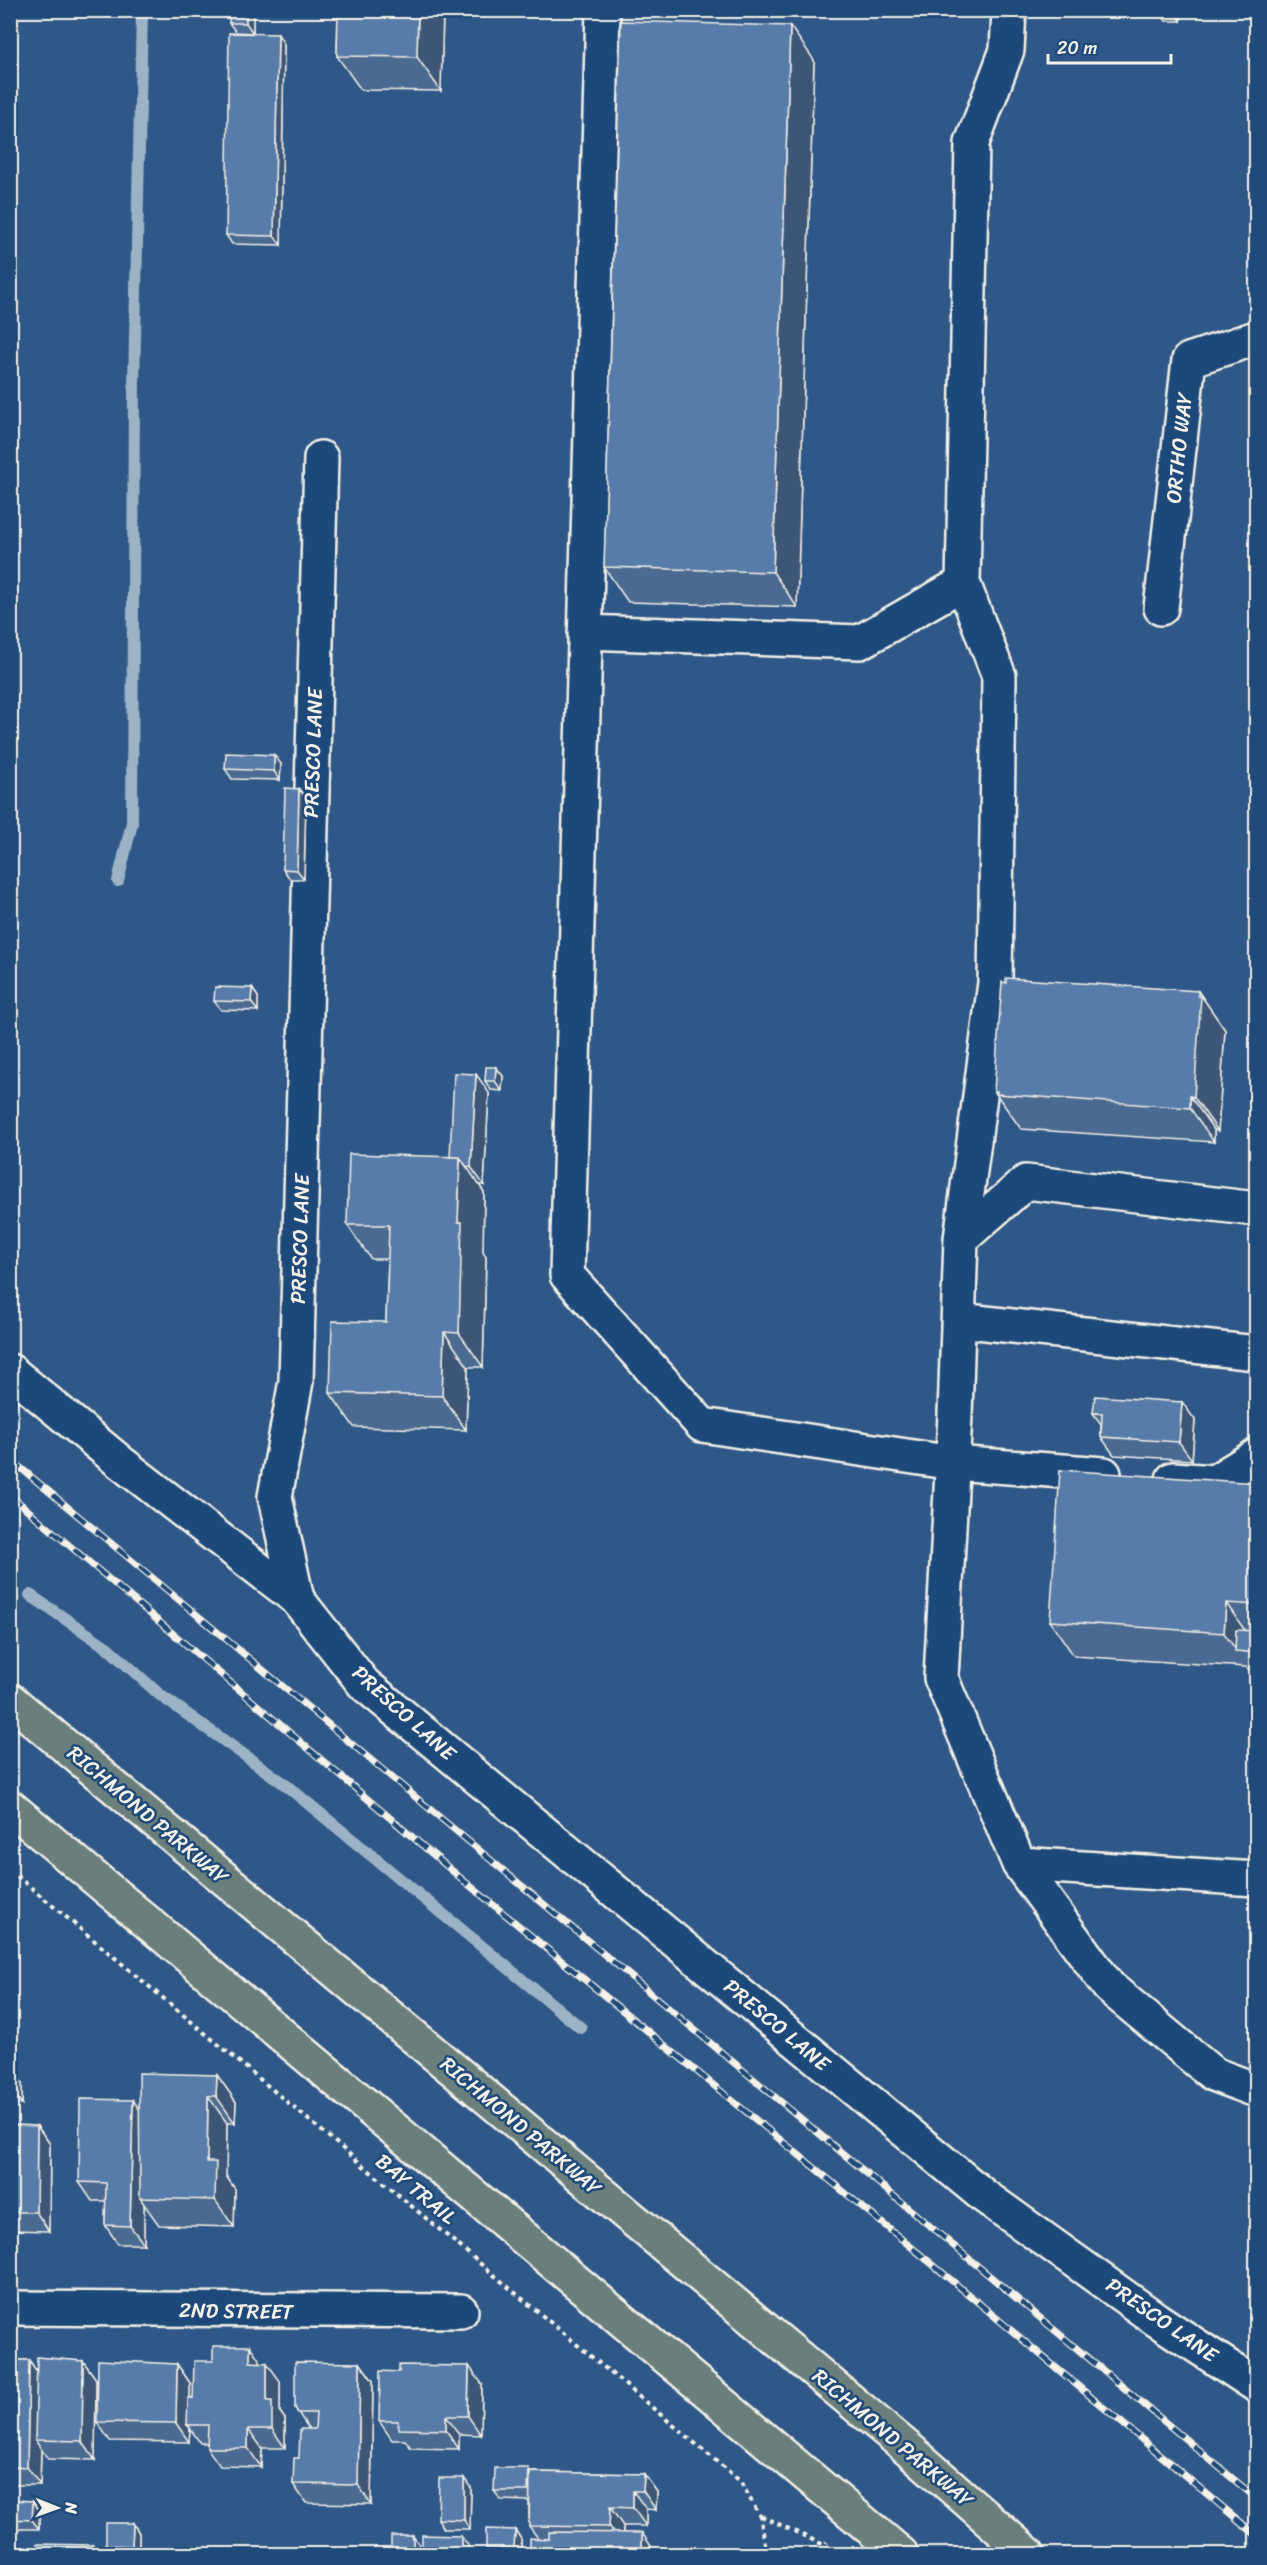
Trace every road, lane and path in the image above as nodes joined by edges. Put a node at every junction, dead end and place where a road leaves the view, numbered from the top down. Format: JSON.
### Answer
{"nodes":[{"id":1,"x":603,"y":10,"type":"edge"},
{"id":2,"x":1009,"y":10,"type":"edge"},
{"id":3,"x":1257,"y":338,"type":"edge"},
{"id":4,"x":321,"y":458,"type":"dead end"},
{"id":5,"x":963,"y":583,"type":"junction"},
{"id":6,"x":1161,"y":608,"type":"dead end"},
{"id":7,"x":585,"y":632,"type":"junction"},
{"id":8,"x":1257,"y":1209,"type":"edge"},
{"id":9,"x":961,"y":1239,"type":"junction"},
{"id":10,"x":958,"y":1320,"type":"junction"},
{"id":11,"x":1257,"y":1353,"type":"edge"},
{"id":12,"x":10,"y":1371,"type":"edge"},
{"id":13,"x":1257,"y":1456,"type":"edge"},
{"id":14,"x":953,"y":1463,"type":"junction"},
{"id":15,"x":297,"y":1599,"type":"junction"},
{"id":16,"x":10,"y":1700,"type":"edge"},
{"id":17,"x":10,"y":1807,"type":"edge"},
{"id":18,"x":1019,"y":1864,"type":"junction"},
{"id":19,"x":10,"y":1870,"type":"edge"},
{"id":20,"x":1257,"y":1878,"type":"edge"},
{"id":21,"x":1257,"y":2090,"type":"edge"},
{"id":22,"x":10,"y":2308,"type":"edge"},
{"id":23,"x":461,"y":2311,"type":"dead end"},
{"id":24,"x":1257,"y":2385,"type":"edge"},
{"id":25,"x":767,"y":2554,"type":"edge"},
{"id":26,"x":901,"y":2554,"type":"edge"},
{"id":27,"x":1028,"y":2554,"type":"edge"}],
"edges":[{"from":1,"to":7,"type":"street"},
{"from":2,"to":5,"type":"street"},
{"from":3,"to":6,"type":"street","name":"ORTHO WAY"},
{"from":4,"to":15,"type":"street","name":"PRESCO LANE"},
{"from":5,"to":7,"type":"street"},
{"from":5,"to":9,"type":"street"},
{"from":7,"to":14,"type":"street"},
{"from":8,"to":9,"type":"street"},
{"from":9,"to":10,"type":"street"},
{"from":10,"to":11,"type":"street"},
{"from":10,"to":14,"type":"street"},
{"from":12,"to":15,"type":"street"},
{"from":13,"to":14,"type":"street"},
{"from":14,"to":18,"type":"street"},
{"from":15,"to":24,"type":"street","name":"PRESCO LANE"},
{"from":16,"to":27,"type":"highway","name":"RICHMOND PARKWAY"},
{"from":17,"to":26,"type":"highway"},
{"from":18,"to":20,"type":"street"},
{"from":18,"to":21,"type":"street"},
{"from":19,"to":25,"type":"path","name":"BAY TRAIL"},
{"from":22,"to":23,"type":"street","name":"2ND STREET"}]}
